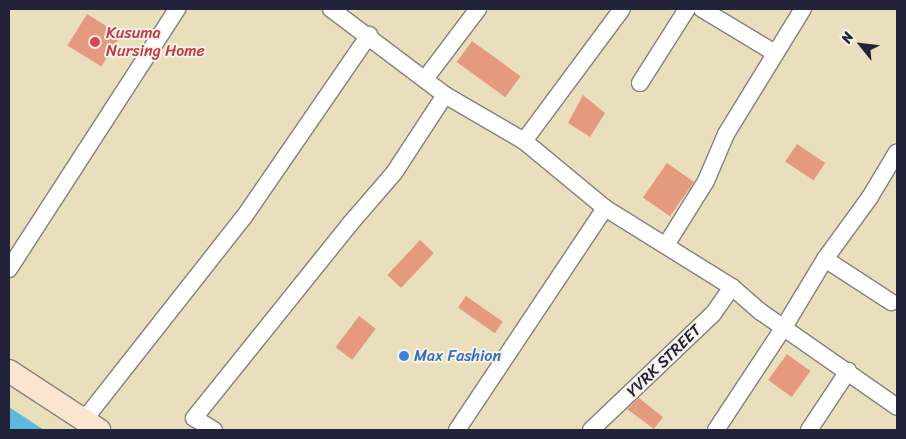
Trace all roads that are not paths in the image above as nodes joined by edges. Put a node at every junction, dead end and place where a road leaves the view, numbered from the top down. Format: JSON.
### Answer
{"nodes":[{"id":1,"x":177,"y":9,"type":"edge"},
{"id":2,"x":478,"y":9,"type":"edge"},
{"id":3,"x":622,"y":9,"type":"edge"},
{"id":4,"x":687,"y":9,"type":"edge"},
{"id":5,"x":702,"y":9,"type":"edge"},
{"id":6,"x":803,"y":9,"type":"edge"},
{"id":7,"x":335,"y":10,"type":"edge"},
{"id":8,"x":368,"y":35,"type":"junction"},
{"id":9,"x":774,"y":53,"type":"junction"},
{"id":10,"x":425,"y":79,"type":"junction"},
{"id":11,"x":640,"y":84,"type":"dead end"},
{"id":12,"x":446,"y":95,"type":"junction"},
{"id":13,"x":524,"y":141,"type":"junction"},
{"id":14,"x":897,"y":152,"type":"edge"},
{"id":15,"x":605,"y":208,"type":"junction"},
{"id":16,"x":666,"y":245,"type":"junction"},
{"id":17,"x":825,"y":259,"type":"junction"},
{"id":18,"x":9,"y":269,"type":"edge"},
{"id":19,"x":732,"y":287,"type":"junction"},
{"id":20,"x":891,"y":302,"type":"dead end"},
{"id":21,"x":784,"y":328,"type":"junction"},
{"id":22,"x":9,"y":371,"type":"edge"},
{"id":23,"x":848,"y":371,"type":"junction"},
{"id":24,"x":897,"y":407,"type":"edge"},
{"id":25,"x":92,"y":425,"type":"edge"},
{"id":26,"x":214,"y":430,"type":"edge"},
{"id":27,"x":456,"y":430,"type":"edge"},
{"id":28,"x":591,"y":430,"type":"edge"},
{"id":29,"x":716,"y":430,"type":"edge"},
{"id":30,"x":810,"y":430,"type":"edge"}],
"edges":[{"from":1,"to":18,"type":"street"},
{"from":2,"to":10,"type":"street"},
{"from":3,"to":13,"type":"street"},
{"from":4,"to":11,"type":"street"},
{"from":5,"to":9,"type":"street"},
{"from":6,"to":9,"type":"street"},
{"from":7,"to":8,"type":"street"},
{"from":8,"to":10,"type":"street"},
{"from":8,"to":25,"type":"street"},
{"from":9,"to":16,"type":"street"},
{"from":10,"to":12,"type":"street"},
{"from":12,"to":13,"type":"street"},
{"from":12,"to":26,"type":"street"},
{"from":13,"to":15,"type":"street"},
{"from":14,"to":17,"type":"street"},
{"from":15,"to":16,"type":"street"},
{"from":15,"to":27,"type":"street"},
{"from":16,"to":19,"type":"street"},
{"from":17,"to":20,"type":"street"},
{"from":17,"to":21,"type":"street"},
{"from":19,"to":21,"type":"street"},
{"from":19,"to":28,"type":"street","name":"YVRK STREET"},
{"from":21,"to":23,"type":"street"},
{"from":21,"to":29,"type":"street"},
{"from":22,"to":25,"type":"main road"},
{"from":23,"to":24,"type":"street"},
{"from":23,"to":30,"type":"street"}]}
